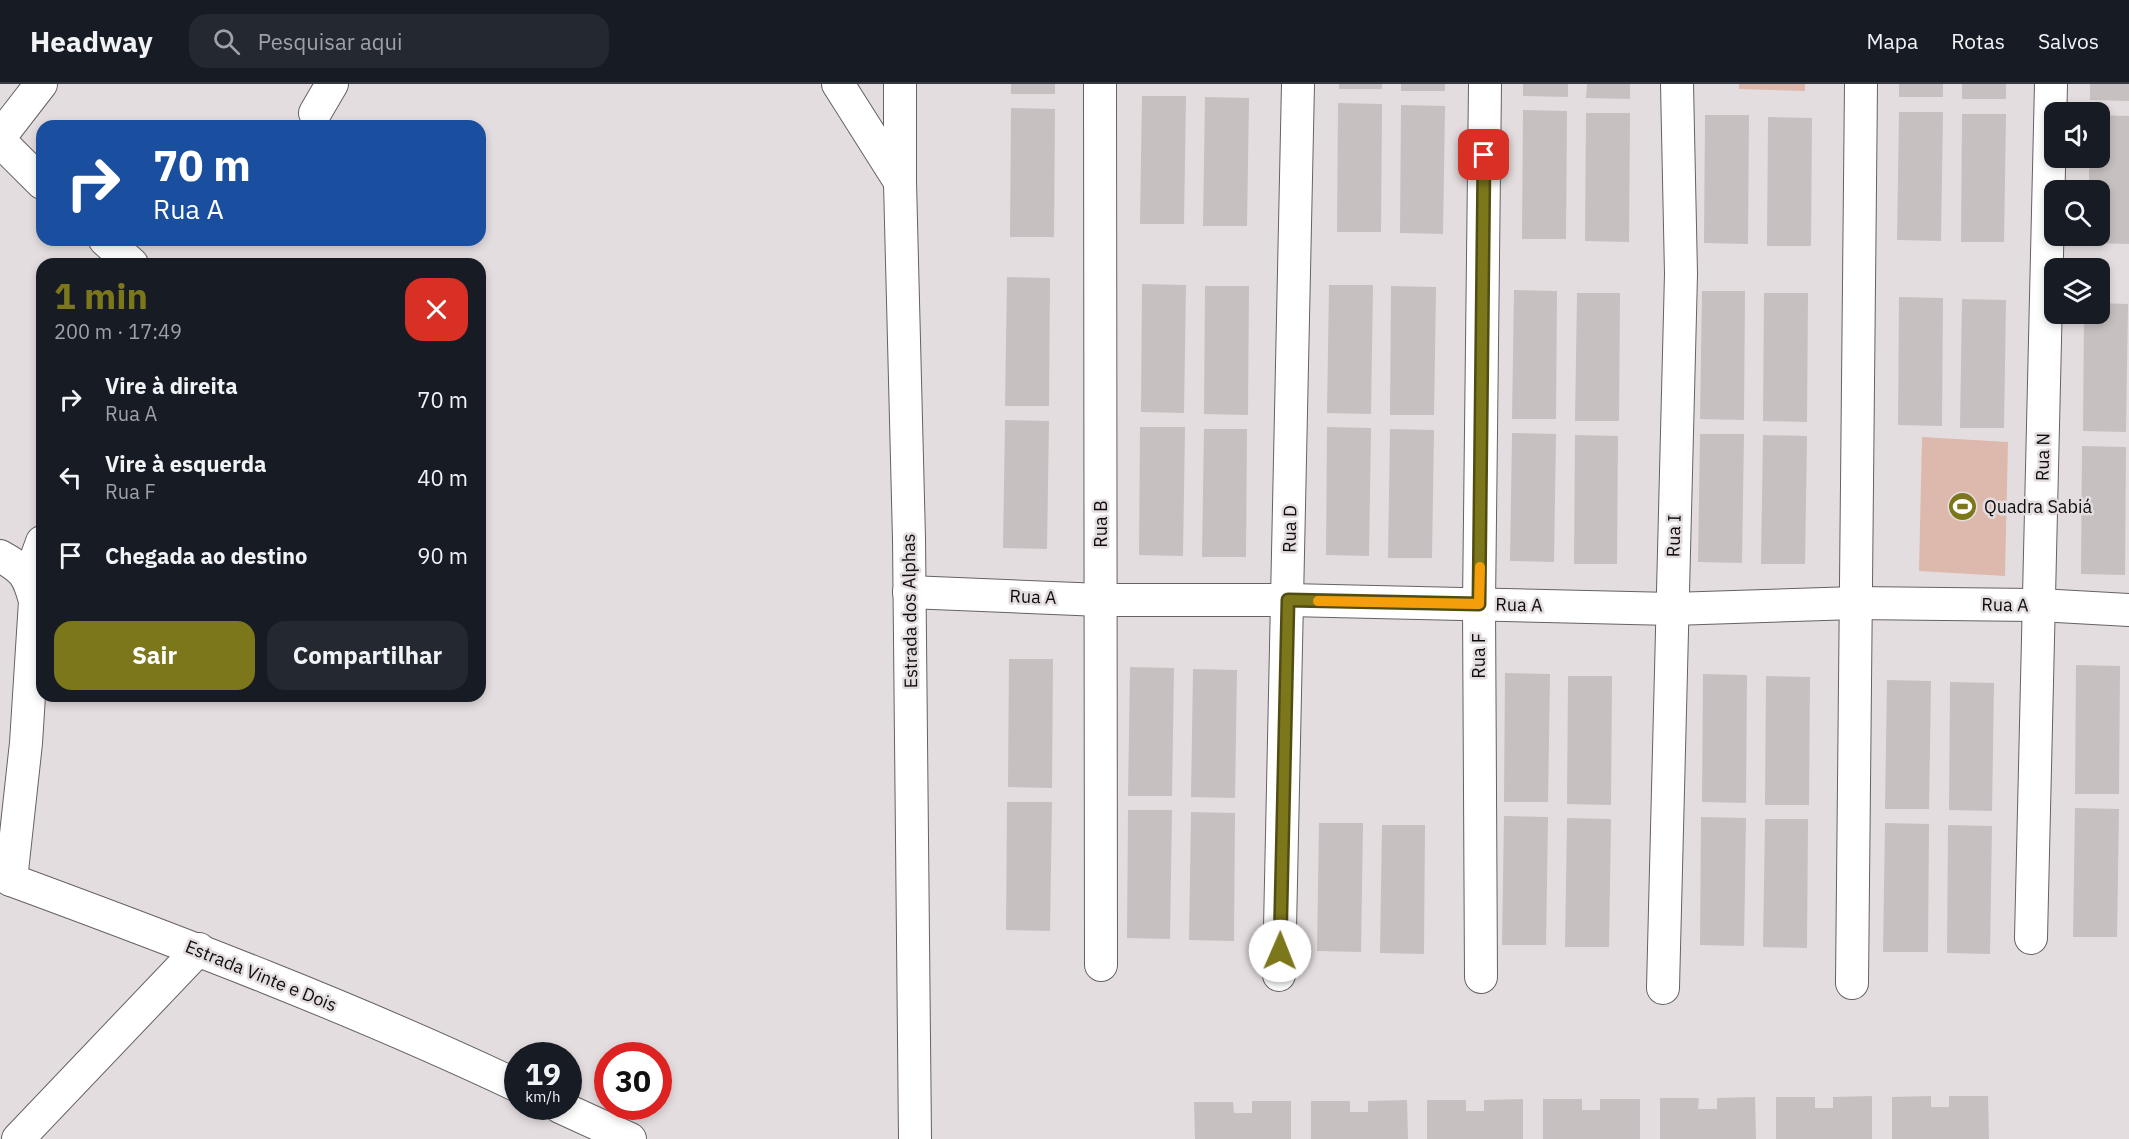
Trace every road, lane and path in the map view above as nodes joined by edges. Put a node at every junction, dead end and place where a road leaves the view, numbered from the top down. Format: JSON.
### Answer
{"nodes":[{"id":1,"x":41,"y":84,"type":"edge"},
{"id":2,"x":332,"y":84,"type":"edge"},
{"id":3,"x":838,"y":84,"type":"edge"},
{"id":4,"x":900,"y":84,"type":"edge"},
{"id":5,"x":1100,"y":84,"type":"edge"},
{"id":6,"x":1298,"y":84,"type":"edge"},
{"id":7,"x":1485,"y":84,"type":"edge"},
{"id":8,"x":1677,"y":84,"type":"edge"},
{"id":9,"x":1862,"y":84,"type":"edge"},
{"id":10,"x":2051,"y":84,"type":"edge"},
{"id":11,"x":315,"y":113,"type":"dead end"},
{"id":12,"x":0,"y":139,"type":"edge"},
{"id":13,"x":36,"y":177,"type":"edge"},
{"id":14,"x":900,"y":182,"type":"junction"},
{"id":15,"x":112,"y":246,"type":"edge"},
{"id":16,"x":125,"y":258,"type":"edge"},
{"id":17,"x":0,"y":556,"type":"edge"},
{"id":18,"x":36,"y":559,"type":"edge"},
{"id":19,"x":29,"y":578,"type":"junction"},
{"id":20,"x":909,"y":592,"type":"junction"},
{"id":21,"x":1101,"y":600,"type":"junction"},
{"id":22,"x":1288,"y":600,"type":"junction"},
{"id":23,"x":1855,"y":603,"type":"junction"},
{"id":24,"x":1479,"y":604,"type":"junction"},
{"id":25,"x":2039,"y":606,"type":"junction"},
{"id":26,"x":1672,"y":609,"type":"junction"},
{"id":27,"x":2129,"y":610,"type":"edge"},
{"id":28,"x":5,"y":877,"type":"edge"},
{"id":29,"x":2031,"y":938,"type":"dead end"},
{"id":30,"x":199,"y":950,"type":"junction"},
{"id":31,"x":1101,"y":965,"type":"dead end"},
{"id":32,"x":1279,"y":975,"type":"dead end"},
{"id":33,"x":1480,"y":977,"type":"dead end"},
{"id":34,"x":1852,"y":983,"type":"dead end"},
{"id":35,"x":1663,"y":988,"type":"dead end"},
{"id":36,"x":504,"y":1080,"type":"edge"},
{"id":37,"x":582,"y":1117,"type":"edge"},
{"id":38,"x":18,"y":1139,"type":"edge"},
{"id":39,"x":630,"y":1139,"type":"edge"},
{"id":40,"x":915,"y":1139,"type":"edge"}],
"edges":[{"from":1,"to":12,"type":"street"},
{"from":2,"to":11,"type":"street"},
{"from":3,"to":14,"type":"street"},
{"from":4,"to":14,"type":"street","name":"Estrada dos Alphas"},
{"from":5,"to":21,"type":"street","name":"Rua B"},
{"from":6,"to":22,"type":"street","name":"Rua D"},
{"from":7,"to":24,"type":"street","name":"Rua F"},
{"from":8,"to":26,"type":"street","name":"Rua I"},
{"from":9,"to":23,"type":"street"},
{"from":10,"to":25,"type":"street","name":"Rua N"},
{"from":12,"to":13,"type":"street"},
{"from":14,"to":20,"type":"street","name":"Estrada dos Alphas"},
{"from":15,"to":16,"type":"street"},
{"from":17,"to":19,"type":"street"},
{"from":18,"to":19,"type":"street"},
{"from":19,"to":28,"type":"street"},
{"from":20,"to":21,"type":"street","name":"Rua A"},
{"from":20,"to":40,"type":"street","name":"Estrada dos Alphas"},
{"from":21,"to":22,"type":"street","name":"Rua A"},
{"from":21,"to":31,"type":"street","name":"Rua B"},
{"from":22,"to":24,"type":"street","name":"Rua A"},
{"from":22,"to":32,"type":"street","name":"Rua D"},
{"from":23,"to":25,"type":"street","name":"Rua A"},
{"from":23,"to":26,"type":"street","name":"Rua A"},
{"from":23,"to":34,"type":"street"},
{"from":24,"to":26,"type":"street","name":"Rua A"},
{"from":24,"to":33,"type":"street","name":"Rua F"},
{"from":25,"to":27,"type":"street","name":"Rua A"},
{"from":25,"to":29,"type":"street","name":"Rua N"},
{"from":26,"to":35,"type":"street","name":"Rua I"},
{"from":28,"to":30,"type":"street","name":"Estrada Vinte e Dois"},
{"from":30,"to":36,"type":"street","name":"Estrada Vinte e Dois"},
{"from":30,"to":38,"type":"street"},
{"from":37,"to":39,"type":"street"}]}
